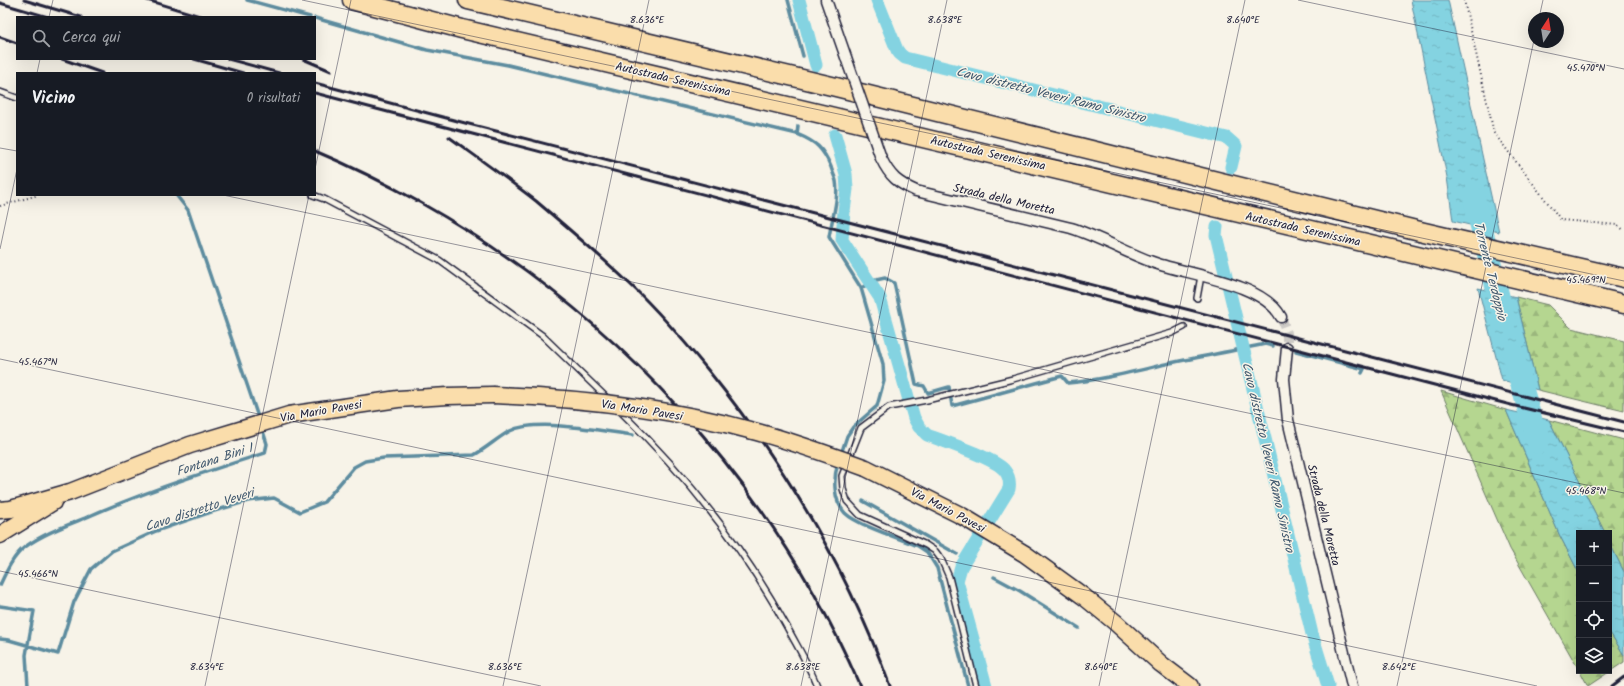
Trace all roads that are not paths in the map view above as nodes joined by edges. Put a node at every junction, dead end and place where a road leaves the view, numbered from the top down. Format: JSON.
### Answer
{"nodes":[{"id":1,"x":352,"y":0,"type":"edge"},
{"id":2,"x":468,"y":0,"type":"edge"},
{"id":3,"x":826,"y":0,"type":"edge"},
{"id":4,"x":0,"y":92,"type":"edge"},
{"id":5,"x":16,"y":98,"type":"edge"},
{"id":6,"x":316,"y":196,"type":"edge"},
{"id":7,"x":1201,"y":276,"type":"junction"},
{"id":8,"x":1624,"y":278,"type":"edge"},
{"id":9,"x":1197,"y":298,"type":"dead end"},
{"id":10,"x":1624,"y":304,"type":"edge"},
{"id":11,"x":1281,"y":317,"type":"tunnel mouth"},
{"id":12,"x":1184,"y":327,"type":"dead end"},
{"id":13,"x":1287,"y":348,"type":"tunnel mouth"},
{"id":14,"x":70,"y":492,"type":"junction"},
{"id":15,"x":0,"y":510,"type":"edge"},
{"id":16,"x":0,"y":535,"type":"edge"},
{"id":17,"x":1161,"y":664,"type":"junction"},
{"id":18,"x":817,"y":686,"type":"edge"},
{"id":19,"x":976,"y":686,"type":"edge"},
{"id":20,"x":1178,"y":686,"type":"edge"},
{"id":21,"x":1190,"y":686,"type":"edge"},
{"id":22,"x":1352,"y":686,"type":"edge"}],
"edges":[{"from":1,"to":10,"type":"highway","name":"Autostrada Serenissima"},
{"from":2,"to":8,"type":"highway"},
{"from":3,"to":7,"type":"street","name":"Strada della Moretta","bridge":true},
{"from":4,"to":5,"type":"lane"},
{"from":6,"to":18,"type":"lane"},
{"from":7,"to":9,"type":"lane"},
{"from":7,"to":11,"type":"street","name":"Strada della Moretta"},
{"from":12,"to":19,"type":"lane"},
{"from":13,"to":22,"type":"street","name":"Strada della Moretta"},
{"from":14,"to":15,"type":"main road","name":"Via Mario Pavesi"},
{"from":14,"to":16,"type":"main road","name":"Via Mario Pavesi"},
{"from":14,"to":17,"type":"main road","name":"Via Mario Pavesi","bridge":true},
{"from":17,"to":20,"type":"main road"},
{"from":17,"to":21,"type":"main road"}]}
